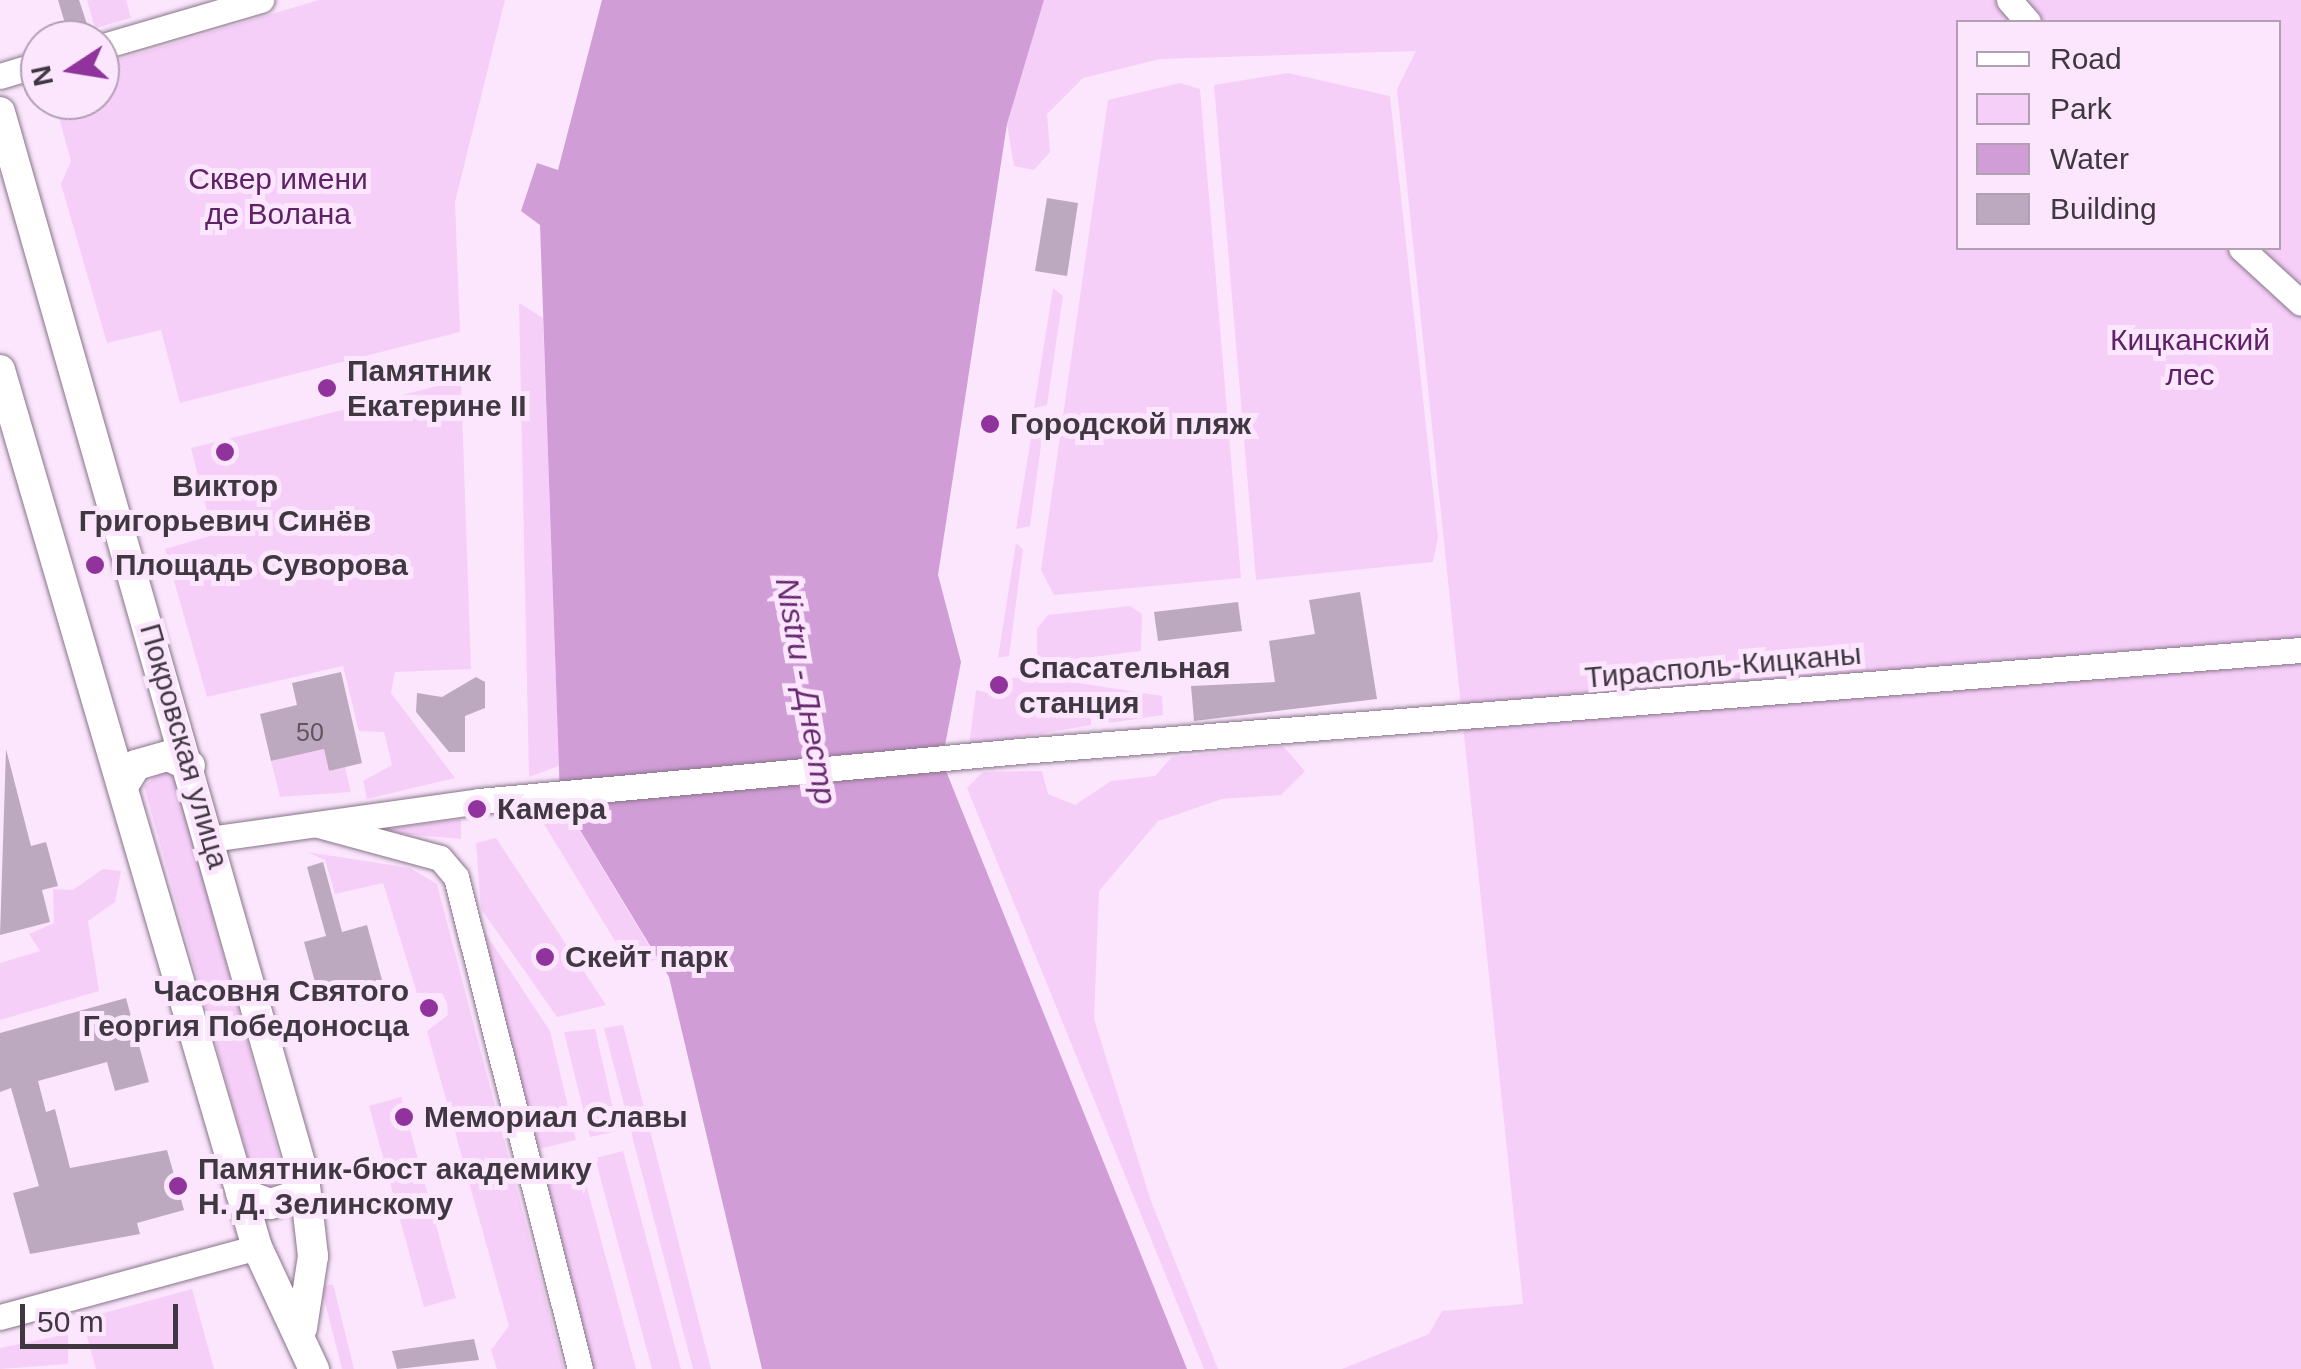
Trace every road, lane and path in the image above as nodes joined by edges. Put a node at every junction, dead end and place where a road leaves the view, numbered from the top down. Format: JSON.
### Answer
{"nodes":[{"id":1,"x":262,"y":0,"type":"edge"},
{"id":2,"x":2008,"y":0,"type":"edge"},
{"id":3,"x":2026,"y":20,"type":"edge"},
{"id":4,"x":120,"y":41,"type":"edge"},
{"id":5,"x":0,"y":112,"type":"edge"},
{"id":6,"x":2242,"y":250,"type":"edge"},
{"id":7,"x":2301,"y":303,"type":"edge"},
{"id":8,"x":0,"y":370,"type":"edge"},
{"id":9,"x":2301,"y":650,"type":"edge"},
{"id":10,"x":190,"y":766,"type":"junction"},
{"id":11,"x":123,"y":786,"type":"junction"},
{"id":12,"x":316,"y":824,"type":"junction"},
{"id":13,"x":210,"y":840,"type":"junction"},
{"id":14,"x":304,"y":1176,"type":"junction"},
{"id":15,"x":241,"y":1193,"type":"junction"},
{"id":16,"x":257,"y":1247,"type":"junction"},
{"id":17,"x":0,"y":1317,"type":"edge"},
{"id":18,"x":302,"y":1328,"type":"junction"},
{"id":19,"x":314,"y":1369,"type":"edge"},
{"id":20,"x":580,"y":1369,"type":"edge"}],
"edges":[{"from":1,"to":4,"type":"street"},
{"from":2,"to":3,"type":"street"},
{"from":5,"to":10,"type":"main road","name":"Покровская улица"},
{"from":6,"to":7,"type":"street"},
{"from":8,"to":11,"type":"main road","name":"Покровская улица"},
{"from":9,"to":12,"type":"street","name":"Тирасполь-Кицканы"},
{"from":10,"to":11,"type":"main road"},
{"from":10,"to":13,"type":"main road","name":"Покровская улица"},
{"from":11,"to":15,"type":"main road","name":"Покровская улица"},
{"from":12,"to":13,"type":"street","name":"Тирасполь-Кицканы"},
{"from":12,"to":20,"type":"street"},
{"from":13,"to":14,"type":"main road","name":"Покровская улица"},
{"from":14,"to":15,"type":"main road"},
{"from":14,"to":18,"type":"main road","name":"Покровская улица"},
{"from":15,"to":16,"type":"main road","name":"Покровская улица"},
{"from":16,"to":17,"type":"street"},
{"from":16,"to":18,"type":"main road","name":"Покровская улица"},
{"from":18,"to":19,"type":"main road","name":"Покровская улица"}]}
